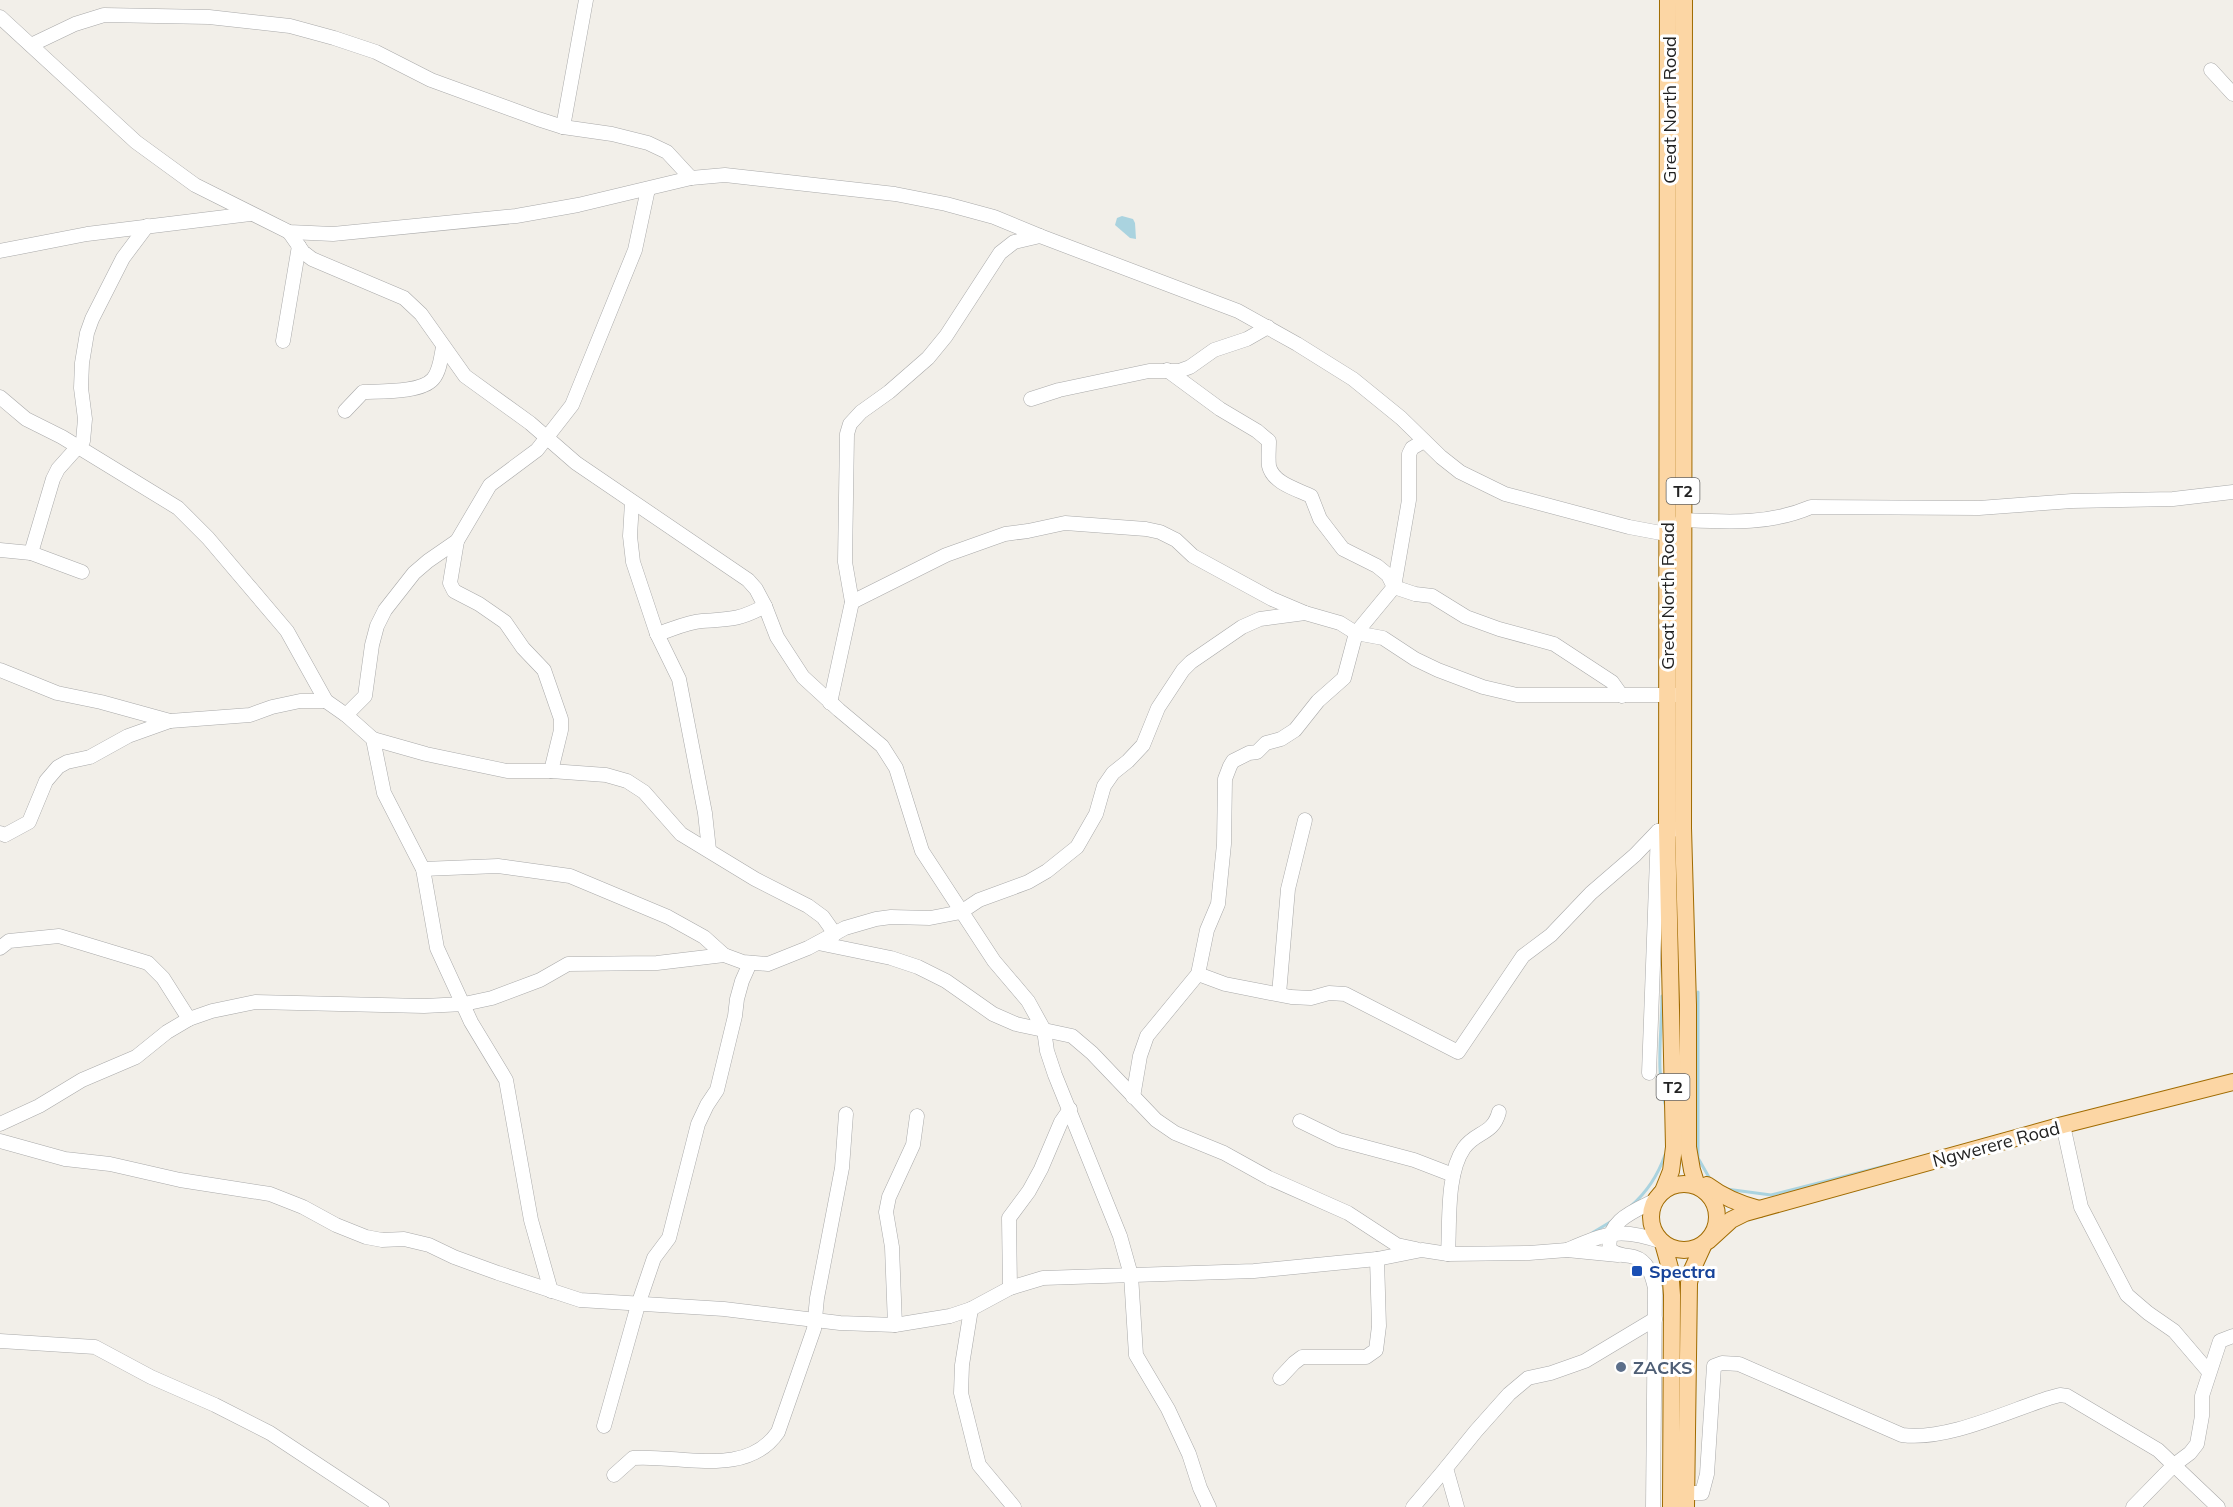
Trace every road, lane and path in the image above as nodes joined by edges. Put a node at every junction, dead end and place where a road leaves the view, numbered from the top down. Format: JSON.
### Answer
{"nodes":[{"id":1,"x":102,"y":0,"type":"edge"},
{"id":2,"x":586,"y":0,"type":"edge"},
{"id":3,"x":1668,"y":0,"type":"edge"},
{"id":4,"x":1684,"y":0,"type":"edge"},
{"id":5,"x":104,"y":15,"type":"junction"},
{"id":6,"x":1,"y":20,"type":"edge"},
{"id":7,"x":31,"y":45,"type":"junction"},
{"id":8,"x":2211,"y":70,"type":"dead end"},
{"id":9,"x":2233,"y":94,"type":"edge"},
{"id":10,"x":563,"y":127,"type":"junction"},
{"id":11,"x":691,"y":178,"type":"junction"},
{"id":12,"x":648,"y":189,"type":"junction"},
{"id":13,"x":250,"y":213,"type":"junction"},
{"id":14,"x":147,"y":226,"type":"junction"},
{"id":15,"x":289,"y":232,"type":"junction"},
{"id":16,"x":1040,"y":237,"type":"junction"},
{"id":17,"x":299,"y":246,"type":"junction"},
{"id":18,"x":0,"y":251,"type":"edge"},
{"id":19,"x":1268,"y":327,"type":"junction"},
{"id":20,"x":283,"y":341,"type":"dead end"},
{"id":21,"x":443,"y":347,"type":"junction"},
{"id":22,"x":1167,"y":370,"type":"junction"},
{"id":23,"x":0,"y":397,"type":"edge"},
{"id":24,"x":1031,"y":399,"type":"dead end"},
{"id":25,"x":345,"y":411,"type":"dead end"},
{"id":26,"x":546,"y":440,"type":"junction"},
{"id":27,"x":1424,"y":441,"type":"junction"},
{"id":28,"x":78,"y":448,"type":"junction"},
{"id":29,"x":2233,"y":492,"type":"edge"},
{"id":30,"x":632,"y":502,"type":"junction"},
{"id":31,"x":1682,"y":520,"type":"junction"},
{"id":32,"x":1675,"y":536,"type":"junction"},
{"id":33,"x":457,"y":541,"type":"junction"},
{"id":34,"x":0,"y":550,"type":"edge"},
{"id":35,"x":32,"y":553,"type":"junction"},
{"id":36,"x":82,"y":572,"type":"dead end"},
{"id":37,"x":1394,"y":587,"type":"junction"},
{"id":38,"x":852,"y":602,"type":"junction"},
{"id":39,"x":765,"y":606,"type":"junction"},
{"id":40,"x":1305,"y":613,"type":"junction"},
{"id":41,"x":1356,"y":633,"type":"junction"},
{"id":42,"x":657,"y":634,"type":"junction"},
{"id":43,"x":0,"y":670,"type":"edge"},
{"id":44,"x":1675,"y":695,"type":"junction"},
{"id":45,"x":1622,"y":696,"type":"junction"},
{"id":46,"x":326,"y":701,"type":"junction"},
{"id":47,"x":830,"y":703,"type":"junction"},
{"id":48,"x":346,"y":715,"type":"junction"},
{"id":49,"x":170,"y":721,"type":"junction"},
{"id":50,"x":373,"y":739,"type":"junction"},
{"id":51,"x":551,"y":771,"type":"junction"},
{"id":52,"x":1305,"y":820,"type":"dead end"},
{"id":53,"x":1669,"y":830,"type":"junction"},
{"id":54,"x":0,"y":833,"type":"edge"},
{"id":55,"x":709,"y":850,"type":"junction"},
{"id":56,"x":423,"y":869,"type":"junction"},
{"id":57,"x":961,"y":912,"type":"junction"},
{"id":58,"x":835,"y":934,"type":"junction"},
{"id":59,"x":818,"y":943,"type":"junction"},
{"id":60,"x":0,"y":948,"type":"edge"},
{"id":61,"x":724,"y":955,"type":"junction"},
{"id":62,"x":750,"y":963,"type":"junction"},
{"id":63,"x":1198,"y":974,"type":"junction"},
{"id":64,"x":1279,"y":994,"type":"junction"},
{"id":65,"x":464,"y":1004,"type":"junction"},
{"id":66,"x":189,"y":1018,"type":"junction"},
{"id":67,"x":1044,"y":1030,"type":"junction"},
{"id":68,"x":1649,"y":1073,"type":"dead end"},
{"id":69,"x":2233,"y":1082,"type":"edge"},
{"id":70,"x":1133,"y":1097,"type":"junction"},
{"id":71,"x":1070,"y":1109,"type":"junction"},
{"id":72,"x":1499,"y":1112,"type":"dead end"},
{"id":73,"x":846,"y":1114,"type":"dead end"},
{"id":74,"x":917,"y":1116,"type":"dead end"},
{"id":75,"x":1300,"y":1120,"type":"dead end"},
{"id":76,"x":0,"y":1124,"type":"edge"},
{"id":77,"x":2063,"y":1125,"type":"junction"},
{"id":78,"x":0,"y":1141,"type":"edge"},
{"id":79,"x":1691,"y":1167,"type":"junction"},
{"id":80,"x":1453,"y":1174,"type":"junction"},
{"id":81,"x":1699,"y":1187,"type":"junction"},
{"id":82,"x":1659,"y":1195,"type":"junction"},
{"id":83,"x":1721,"y":1196,"type":"junction"},
{"id":84,"x":1760,"y":1209,"type":"junction"},
{"id":85,"x":1610,"y":1233,"type":"junction"},
{"id":86,"x":1662,"y":1243,"type":"junction"},
{"id":87,"x":1705,"y":1243,"type":"junction"},
{"id":88,"x":1422,"y":1250,"type":"junction"},
{"id":89,"x":1567,"y":1250,"type":"junction"},
{"id":90,"x":1448,"y":1254,"type":"junction"},
{"id":91,"x":1618,"y":1256,"type":"junction"},
{"id":92,"x":1377,"y":1259,"type":"junction"},
{"id":93,"x":1131,"y":1275,"type":"junction"},
{"id":94,"x":1010,"y":1288,"type":"junction"},
{"id":95,"x":551,"y":1290,"type":"junction"},
{"id":96,"x":638,"y":1305,"type":"junction"},
{"id":97,"x":971,"y":1309,"type":"junction"},
{"id":98,"x":1655,"y":1319,"type":"junction"},
{"id":99,"x":815,"y":1320,"type":"junction"},
{"id":100,"x":895,"y":1325,"type":"junction"},
{"id":101,"x":2233,"y":1336,"type":"edge"},
{"id":102,"x":0,"y":1341,"type":"edge"},
{"id":103,"x":2208,"y":1372,"type":"junction"},
{"id":104,"x":1280,"y":1378,"type":"dead end"},
{"id":105,"x":604,"y":1426,"type":"dead end"},
{"id":106,"x":2174,"y":1465,"type":"junction"},
{"id":107,"x":1446,"y":1468,"type":"junction"},
{"id":108,"x":614,"y":1475,"type":"dead end"},
{"id":109,"x":1686,"y":1500,"type":"edge"},
{"id":110,"x":382,"y":1507,"type":"edge"},
{"id":111,"x":1014,"y":1507,"type":"edge"},
{"id":112,"x":1209,"y":1507,"type":"edge"},
{"id":113,"x":1413,"y":1507,"type":"edge"},
{"id":114,"x":1457,"y":1507,"type":"edge"},
{"id":115,"x":1653,"y":1507,"type":"edge"},
{"id":116,"x":1671,"y":1507,"type":"edge"},
{"id":117,"x":2133,"y":1507,"type":"edge"},
{"id":118,"x":2218,"y":1507,"type":"edge"}],
"edges":[{"from":1,"to":5,"type":"street"},
{"from":2,"to":10,"type":"street"},
{"from":3,"to":32,"type":"main road","name":"Great North Road","number":"T2"},
{"from":4,"to":31,"type":"main road","name":"Great North Road","number":"T2"},
{"from":5,"to":7,"type":"street"},
{"from":5,"to":10,"type":"street"},
{"from":6,"to":7,"type":"street"},
{"from":7,"to":13,"type":"street"},
{"from":8,"to":9,"type":"street"},
{"from":10,"to":11,"type":"street"},
{"from":11,"to":12,"type":"street"},
{"from":11,"to":16,"type":"street"},
{"from":12,"to":15,"type":"street"},
{"from":12,"to":26,"type":"street"},
{"from":13,"to":14,"type":"street"},
{"from":13,"to":15,"type":"street"},
{"from":14,"to":18,"type":"street"},
{"from":14,"to":28,"type":"street"},
{"from":15,"to":17,"type":"street"},
{"from":16,"to":19,"type":"street"},
{"from":16,"to":38,"type":"street"},
{"from":17,"to":20,"type":"street"},
{"from":17,"to":21,"type":"street"},
{"from":19,"to":22,"type":"street"},
{"from":19,"to":27,"type":"street"},
{"from":21,"to":25,"type":"street"},
{"from":21,"to":26,"type":"street"},
{"from":22,"to":24,"type":"street"},
{"from":22,"to":37,"type":"street"},
{"from":23,"to":28,"type":"street"},
{"from":26,"to":30,"type":"street"},
{"from":26,"to":33,"type":"street"},
{"from":27,"to":32,"type":"street"},
{"from":27,"to":37,"type":"street"},
{"from":28,"to":35,"type":"street"},
{"from":28,"to":46,"type":"street"},
{"from":29,"to":31,"type":"street"},
{"from":30,"to":39,"type":"street"},
{"from":30,"to":42,"type":"street"},
{"from":31,"to":32,"type":"main road","name":"Great North Road","number":"T2"},
{"from":32,"to":44,"type":"main road","name":"Great North Road","number":"T2"},
{"from":33,"to":48,"type":"street"},
{"from":33,"to":51,"type":"street"},
{"from":34,"to":35,"type":"street"},
{"from":35,"to":36,"type":"street"},
{"from":37,"to":41,"type":"street"},
{"from":37,"to":45,"type":"street"},
{"from":38,"to":40,"type":"street"},
{"from":38,"to":47,"type":"street"},
{"from":39,"to":42,"type":"street"},
{"from":39,"to":47,"type":"street"},
{"from":40,"to":41,"type":"street"},
{"from":40,"to":57,"type":"street"},
{"from":41,"to":45,"type":"street"},
{"from":41,"to":63,"type":"street"},
{"from":42,"to":55,"type":"street"},
{"from":43,"to":49,"type":"street"},
{"from":44,"to":45,"type":"street"},
{"from":44,"to":53,"type":"main road","name":"Great North Road","number":"T2"},
{"from":46,"to":48,"type":"street"},
{"from":46,"to":49,"type":"street"},
{"from":47,"to":57,"type":"street"},
{"from":48,"to":50,"type":"street"},
{"from":49,"to":54,"type":"street"},
{"from":50,"to":51,"type":"street"},
{"from":50,"to":56,"type":"street"},
{"from":51,"to":55,"type":"street"},
{"from":52,"to":64,"type":"street"},
{"from":53,"to":64,"type":"street"},
{"from":53,"to":68,"type":"street"},
{"from":53,"to":79,"type":"main road","name":"Great North Road","number":"T2"},
{"from":53,"to":82,"type":"main road","name":"Great North Road","number":"T2"},
{"from":55,"to":58,"type":"street"},
{"from":56,"to":61,"type":"street"},
{"from":56,"to":65,"type":"street"},
{"from":57,"to":58,"type":"street"},
{"from":57,"to":67,"type":"street"},
{"from":58,"to":59,"type":"street"},
{"from":59,"to":62,"type":"street"},
{"from":59,"to":67,"type":"street"},
{"from":60,"to":66,"type":"street"},
{"from":61,"to":62,"type":"street"},
{"from":61,"to":65,"type":"street"},
{"from":62,"to":96,"type":"street"},
{"from":63,"to":64,"type":"street"},
{"from":63,"to":70,"type":"street"},
{"from":65,"to":66,"type":"street"},
{"from":65,"to":95,"type":"street"},
{"from":66,"to":76,"type":"street"},
{"from":67,"to":70,"type":"street"},
{"from":67,"to":71,"type":"street"},
{"from":69,"to":77,"type":"main road","name":"Ngwerere Road"},
{"from":70,"to":88,"type":"street"},
{"from":71,"to":93,"type":"street"},
{"from":71,"to":94,"type":"street"},
{"from":72,"to":80,"type":"street"},
{"from":73,"to":99,"type":"street"},
{"from":74,"to":100,"type":"street"},
{"from":75,"to":80,"type":"street"},
{"from":77,"to":84,"type":"main road","name":"Ngwerere Road"},
{"from":77,"to":103,"type":"street"},
{"from":78,"to":95,"type":"street"},
{"from":79,"to":81,"type":"main road","name":"Great North Road","number":"T2"},
{"from":79,"to":83,"type":"main road"},
{"from":80,"to":90,"type":"street"},
{"from":81,"to":82,"type":"main road"},
{"from":81,"to":83,"type":"main road"},
{"from":81,"to":87,"type":"main road"},
{"from":82,"to":85,"type":"street"},
{"from":82,"to":86,"type":"main road"},
{"from":83,"to":84,"type":"main road"},
{"from":84,"to":87,"type":"main road","name":"Ngwerere Road"},
{"from":85,"to":86,"type":"street"},
{"from":85,"to":89,"type":"street"},
{"from":85,"to":91,"type":"street"},
{"from":86,"to":87,"type":"main road"},
{"from":86,"to":116,"type":"main road"},
{"from":87,"to":109,"type":"main road"},
{"from":88,"to":90,"type":"street"},
{"from":88,"to":92,"type":"street"},
{"from":89,"to":90,"type":"street"},
{"from":89,"to":91,"type":"street"},
{"from":91,"to":98,"type":"street"},
{"from":92,"to":93,"type":"street"},
{"from":92,"to":104,"type":"street"},
{"from":93,"to":94,"type":"street"},
{"from":93,"to":112,"type":"street"},
{"from":94,"to":97,"type":"street"},
{"from":95,"to":96,"type":"street"},
{"from":96,"to":99,"type":"street"},
{"from":96,"to":105,"type":"street"},
{"from":97,"to":100,"type":"street"},
{"from":97,"to":111,"type":"street"},
{"from":98,"to":107,"type":"street"},
{"from":98,"to":115,"type":"street"},
{"from":99,"to":100,"type":"street"},
{"from":99,"to":108,"type":"street"},
{"from":101,"to":103,"type":"street"},
{"from":102,"to":110,"type":"street"},
{"from":103,"to":106,"type":"street"},
{"from":106,"to":109,"type":"street"},
{"from":106,"to":117,"type":"street"},
{"from":106,"to":118,"type":"street"},
{"from":107,"to":113,"type":"street"},
{"from":107,"to":114,"type":"street"}]}
